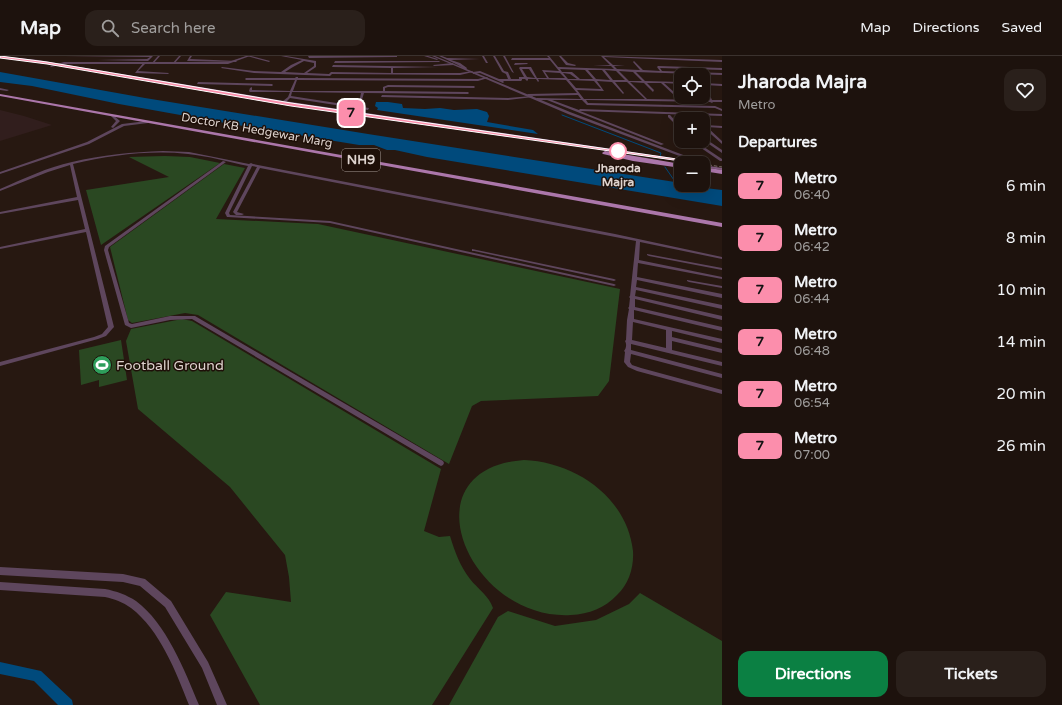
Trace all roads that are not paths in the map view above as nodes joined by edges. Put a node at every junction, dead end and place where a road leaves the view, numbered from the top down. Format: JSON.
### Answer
{"nodes":[{"id":1,"x":65,"y":56,"type":"edge"},
{"id":2,"x":81,"y":56,"type":"edge"},
{"id":3,"x":124,"y":56,"type":"edge"},
{"id":4,"x":159,"y":56,"type":"edge"},
{"id":5,"x":180,"y":56,"type":"edge"},
{"id":6,"x":191,"y":56,"type":"edge"},
{"id":7,"x":207,"y":56,"type":"edge"},
{"id":8,"x":222,"y":56,"type":"edge"},
{"id":9,"x":249,"y":56,"type":"edge"},
{"id":10,"x":282,"y":56,"type":"edge"},
{"id":11,"x":289,"y":56,"type":"edge"},
{"id":12,"x":425,"y":56,"type":"edge"},
{"id":13,"x":433,"y":56,"type":"edge"},
{"id":14,"x":440,"y":56,"type":"edge"},
{"id":15,"x":463,"y":56,"type":"edge"},
{"id":16,"x":483,"y":56,"type":"edge"},
{"id":17,"x":494,"y":56,"type":"edge"},
{"id":18,"x":504,"y":56,"type":"edge"},
{"id":19,"x":560,"y":56,"type":"edge"},
{"id":20,"x":602,"y":56,"type":"edge"},
{"id":21,"x":612,"y":56,"type":"edge"},
{"id":22,"x":622,"y":56,"type":"edge"},
{"id":23,"x":309,"y":57,"type":"edge"},
{"id":24,"x":513,"y":57,"type":"edge"},
{"id":25,"x":549,"y":57,"type":"edge"},
{"id":26,"x":640,"y":57,"type":"edge"},
{"id":27,"x":0,"y":58,"type":"edge"},
{"id":28,"x":337,"y":58,"type":"edge"},
{"id":29,"x":397,"y":59,"type":"edge"},
{"id":30,"x":479,"y":59,"type":"edge"},
{"id":31,"x":526,"y":59,"type":"junction"},
{"id":32,"x":98,"y":60,"type":"dead end"},
{"id":33,"x":120,"y":60,"type":"junction"},
{"id":34,"x":304,"y":60,"type":"junction"},
{"id":35,"x":446,"y":60,"type":"junction"},
{"id":36,"x":219,"y":61,"type":"junction"},
{"id":37,"x":236,"y":61,"type":"junction"},
{"id":38,"x":269,"y":61,"type":"dead end"},
{"id":39,"x":438,"y":61,"type":"junction"},
{"id":40,"x":44,"y":62,"type":"junction"},
{"id":41,"x":202,"y":62,"type":"junction"},
{"id":42,"x":292,"y":62,"type":"dead end"},
{"id":43,"x":392,"y":62,"type":"junction"},
{"id":44,"x":487,"y":62,"type":"dead end"},
{"id":45,"x":634,"y":62,"type":"dead end"},
{"id":46,"x":697,"y":62,"type":"dead end"},
{"id":47,"x":722,"y":62,"type":"edge"},
{"id":48,"x":64,"y":63,"type":"junction"},
{"id":49,"x":72,"y":63,"type":"junction"},
{"id":50,"x":117,"y":63,"type":"junction"},
{"id":51,"x":145,"y":63,"type":"junction"},
{"id":52,"x":152,"y":63,"type":"junction"},
{"id":53,"x":172,"y":63,"type":"junction"},
{"id":54,"x":228,"y":63,"type":"junction"},
{"id":55,"x":454,"y":63,"type":"junction"},
{"id":56,"x":515,"y":64,"type":"dead end"},
{"id":57,"x":555,"y":64,"type":"junction"},
{"id":58,"x":53,"y":65,"type":"junction"},
{"id":59,"x":446,"y":65,"type":"junction"},
{"id":60,"x":568,"y":65,"type":"dead end"},
{"id":61,"x":612,"y":65,"type":"junction"},
{"id":62,"x":334,"y":66,"type":"junction"},
{"id":63,"x":624,"y":66,"type":"dead end"},
{"id":64,"x":450,"y":68,"type":"dead end"},
{"id":65,"x":558,"y":68,"type":"junction"},
{"id":66,"x":586,"y":69,"type":"junction"},
{"id":67,"x":602,"y":69,"type":"junction"},
{"id":68,"x":722,"y":69,"type":"edge"},
{"id":69,"x":349,"y":70,"type":"dead end"},
{"id":70,"x":617,"y":70,"type":"junction"},
{"id":71,"x":633,"y":70,"type":"junction"},
{"id":72,"x":250,"y":71,"type":"junction"},
{"id":73,"x":560,"y":71,"type":"junction"},
{"id":74,"x":642,"y":71,"type":"junction"},
{"id":75,"x":661,"y":71,"type":"junction"},
{"id":76,"x":465,"y":72,"type":"junction"},
{"id":77,"x":472,"y":72,"type":"junction"},
{"id":78,"x":513,"y":72,"type":"dead end"},
{"id":79,"x":674,"y":72,"type":"edge"},
{"id":80,"x":282,"y":73,"type":"junction"},
{"id":81,"x":391,"y":73,"type":"junction"},
{"id":82,"x":168,"y":74,"type":"dead end"},
{"id":83,"x":299,"y":74,"type":"junction"},
{"id":84,"x":305,"y":74,"type":"junction"},
{"id":85,"x":710,"y":74,"type":"edge"},
{"id":86,"x":722,"y":74,"type":"edge"},
{"id":87,"x":270,"y":76,"type":"dead end"},
{"id":88,"x":247,"y":77,"type":"junction"},
{"id":89,"x":329,"y":77,"type":"junction"},
{"id":90,"x":472,"y":77,"type":"dead end"},
{"id":91,"x":487,"y":78,"type":"junction"},
{"id":92,"x":525,"y":78,"type":"junction"},
{"id":93,"x":536,"y":78,"type":"junction"},
{"id":94,"x":548,"y":78,"type":"junction"},
{"id":95,"x":566,"y":78,"type":"junction"},
{"id":96,"x":296,"y":79,"type":"junction"},
{"id":97,"x":307,"y":79,"type":"junction"},
{"id":98,"x":318,"y":79,"type":"junction"},
{"id":99,"x":428,"y":79,"type":"junction"},
{"id":100,"x":579,"y":79,"type":"junction"},
{"id":101,"x":584,"y":79,"type":"junction"},
{"id":102,"x":595,"y":79,"type":"junction"},
{"id":103,"x":284,"y":80,"type":"junction"},
{"id":104,"x":510,"y":80,"type":"junction"},
{"id":105,"x":611,"y":80,"type":"junction"},
{"id":106,"x":528,"y":81,"type":"dead end"},
{"id":107,"x":538,"y":81,"type":"dead end"},
{"id":108,"x":627,"y":81,"type":"junction"},
{"id":109,"x":418,"y":82,"type":"junction"},
{"id":110,"x":500,"y":82,"type":"junction"},
{"id":111,"x":643,"y":82,"type":"junction"},
{"id":112,"x":662,"y":82,"type":"junction"},
{"id":113,"x":198,"y":83,"type":"dead end"},
{"id":114,"x":674,"y":83,"type":"edge"},
{"id":115,"x":242,"y":84,"type":"junction"},
{"id":116,"x":281,"y":84,"type":"dead end"},
{"id":117,"x":393,"y":84,"type":"dead end"},
{"id":118,"x":459,"y":84,"type":"dead end"},
{"id":119,"x":710,"y":84,"type":"edge"},
{"id":120,"x":272,"y":85,"type":"dead end"},
{"id":121,"x":722,"y":85,"type":"edge"},
{"id":122,"x":221,"y":87,"type":"dead end"},
{"id":123,"x":466,"y":87,"type":"junction"},
{"id":124,"x":474,"y":87,"type":"dead end"},
{"id":125,"x":592,"y":87,"type":"dead end"},
{"id":126,"x":240,"y":88,"type":"junction"},
{"id":127,"x":574,"y":89,"type":"junction"},
{"id":128,"x":2,"y":90,"type":"edge"},
{"id":129,"x":292,"y":91,"type":"junction"},
{"id":130,"x":653,"y":91,"type":"dead end"},
{"id":131,"x":304,"y":92,"type":"junction"},
{"id":132,"x":315,"y":92,"type":"junction"},
{"id":133,"x":325,"y":92,"type":"junction"},
{"id":134,"x":363,"y":92,"type":"junction"},
{"id":135,"x":384,"y":92,"type":"junction"},
{"id":136,"x":468,"y":93,"type":"junction"},
{"id":137,"x":623,"y":93,"type":"dead end"},
{"id":138,"x":578,"y":94,"type":"junction"},
{"id":139,"x":674,"y":94,"type":"dead end"},
{"id":140,"x":0,"y":95,"type":"edge"},
{"id":141,"x":382,"y":96,"type":"dead end"},
{"id":142,"x":289,"y":97,"type":"junction"},
{"id":143,"x":524,"y":97,"type":"junction"},
{"id":144,"x":470,"y":98,"type":"junction"},
{"id":145,"x":674,"y":98,"type":"edge"},
{"id":146,"x":537,"y":99,"type":"junction"},
{"id":147,"x":547,"y":99,"type":"junction"},
{"id":148,"x":582,"y":99,"type":"junction"},
{"id":149,"x":646,"y":99,"type":"junction"},
{"id":150,"x":710,"y":101,"type":"joint"},
{"id":151,"x":722,"y":101,"type":"edge"},
{"id":152,"x":284,"y":102,"type":"junction"},
{"id":153,"x":360,"y":104,"type":"dead end"},
{"id":154,"x":718,"y":107,"type":"junction"},
{"id":155,"x":368,"y":109,"type":"dead end"},
{"id":156,"x":574,"y":110,"type":"junction"},
{"id":157,"x":722,"y":110,"type":"edge"},
{"id":158,"x":674,"y":113,"type":"edge"},
{"id":159,"x":710,"y":115,"type":"edge"},
{"id":160,"x":722,"y":115,"type":"edge"},
{"id":161,"x":113,"y":116,"type":"junction"},
{"id":162,"x":669,"y":116,"type":"dead end"},
{"id":163,"x":674,"y":121,"type":"edge"},
{"id":164,"x":147,"y":122,"type":"junction"},
{"id":165,"x":116,"y":125,"type":"junction"},
{"id":166,"x":121,"y":126,"type":"junction"},
{"id":167,"x":710,"y":126,"type":"edge"},
{"id":168,"x":722,"y":127,"type":"edge"},
{"id":169,"x":710,"y":132,"type":"edge"},
{"id":170,"x":710,"y":143,"type":"edge"},
{"id":171,"x":722,"y":143,"type":"edge"},
{"id":172,"x":662,"y":144,"type":"dead end"},
{"id":173,"x":702,"y":148,"type":"edge"},
{"id":174,"x":722,"y":152,"type":"edge"},
{"id":175,"x":605,"y":153,"type":"junction"},
{"id":176,"x":679,"y":155,"type":"joint"},
{"id":177,"x":667,"y":158,"type":"junction"},
{"id":178,"x":674,"y":159,"type":"edge"},
{"id":179,"x":662,"y":161,"type":"junction"},
{"id":180,"x":29,"y":162,"type":"junction"},
{"id":181,"x":224,"y":162,"type":"junction"},
{"id":182,"x":72,"y":164,"type":"junction"},
{"id":183,"x":674,"y":164,"type":"edge"},
{"id":184,"x":674,"y":164,"type":"edge"},
{"id":185,"x":722,"y":164,"type":"edge"},
{"id":186,"x":710,"y":165,"type":"edge"},
{"id":187,"x":710,"y":165,"type":"edge"},
{"id":188,"x":250,"y":166,"type":"junction"},
{"id":189,"x":258,"y":167,"type":"junction"},
{"id":190,"x":710,"y":168,"type":"edge"},
{"id":191,"x":0,"y":172,"type":"edge"},
{"id":192,"x":722,"y":172,"type":"edge"},
{"id":193,"x":0,"y":191,"type":"edge"},
{"id":194,"x":80,"y":198,"type":"junction"},
{"id":195,"x":0,"y":213,"type":"edge"},
{"id":196,"x":722,"y":218,"type":"edge"},
{"id":197,"x":722,"y":225,"type":"edge"},
{"id":198,"x":87,"y":230,"type":"junction"},
{"id":199,"x":638,"y":240,"type":"junction"},
{"id":200,"x":649,"y":243,"type":"junction"},
{"id":201,"x":0,"y":248,"type":"edge"},
{"id":202,"x":649,"y":255,"type":"junction"},
{"id":203,"x":722,"y":258,"type":"edge"},
{"id":204,"x":636,"y":262,"type":"junction"},
{"id":205,"x":648,"y":263,"type":"junction"},
{"id":206,"x":722,"y":269,"type":"edge"},
{"id":207,"x":634,"y":278,"type":"junction"},
{"id":208,"x":722,"y":278,"type":"edge"},
{"id":209,"x":689,"y":281,"type":"dead end"},
{"id":210,"x":722,"y":287,"type":"edge"},
{"id":211,"x":633,"y":288,"type":"junction"},
{"id":212,"x":722,"y":296,"type":"edge"},
{"id":213,"x":632,"y":297,"type":"junction"},
{"id":214,"x":722,"y":307,"type":"edge"},
{"id":215,"x":631,"y":308,"type":"junction"},
{"id":216,"x":722,"y":318,"type":"edge"},
{"id":217,"x":630,"y":320,"type":"junction"},
{"id":218,"x":669,"y":328,"type":"junction"},
{"id":219,"x":722,"y":329,"type":"edge"},
{"id":220,"x":669,"y":338,"type":"junction"},
{"id":221,"x":722,"y":340,"type":"edge"},
{"id":222,"x":628,"y":341,"type":"junction"},
{"id":223,"x":627,"y":351,"type":"junction"},
{"id":224,"x":669,"y":351,"type":"junction"},
{"id":225,"x":722,"y":351,"type":"edge"},
{"id":226,"x":0,"y":364,"type":"edge"},
{"id":227,"x":722,"y":364,"type":"edge"},
{"id":228,"x":722,"y":376,"type":"edge"},
{"id":229,"x":722,"y":392,"type":"edge"},
{"id":230,"x":441,"y":463,"type":"dead end"},
{"id":231,"x":0,"y":571,"type":"edge"},
{"id":232,"x":0,"y":586,"type":"edge"},
{"id":233,"x":194,"y":705,"type":"edge"},
{"id":234,"x":222,"y":705,"type":"edge"}],
"edges":[{"from":1,"to":2,"type":"street"},
{"from":2,"to":3,"type":"street"},
{"from":2,"to":49,"type":"street"},
{"from":3,"to":33,"type":"street"},
{"from":3,"to":33,"type":"street"},
{"from":4,"to":52,"type":"street"},
{"from":5,"to":53,"type":"street"},
{"from":6,"to":41,"type":"street"},
{"from":7,"to":41,"type":"street"},
{"from":8,"to":36,"type":"street"},
{"from":9,"to":37,"type":"street"},
{"from":9,"to":38,"type":"street"},
{"from":10,"to":11,"type":"street"},
{"from":11,"to":34,"type":"street"},
{"from":11,"to":42,"type":"street"},
{"from":12,"to":39,"type":"street"},
{"from":13,"to":35,"type":"street"},
{"from":14,"to":35,"type":"street"},
{"from":15,"to":30,"type":"street"},
{"from":16,"to":44,"type":"street"},
{"from":17,"to":104,"type":"street"},
{"from":18,"to":78,"type":"street"},
{"from":19,"to":61,"type":"street"},
{"from":20,"to":21,"type":"street"},
{"from":20,"to":61,"type":"street"},
{"from":21,"to":22,"type":"street"},
{"from":22,"to":26,"type":"street"},
{"from":23,"to":28,"type":"street"},
{"from":24,"to":25,"type":"street"},
{"from":24,"to":31,"type":"street"},
{"from":25,"to":31,"type":"street"},
{"from":25,"to":57,"type":"street"},
{"from":26,"to":47,"type":"street"},
{"from":27,"to":40,"type":"main road"},
{"from":27,"to":58,"type":"main road"},
{"from":28,"to":29,"type":"street"},
{"from":28,"to":43,"type":"street"},
{"from":28,"to":62,"type":"street"},
{"from":29,"to":39,"type":"street"},
{"from":29,"to":43,"type":"street"},
{"from":30,"to":35,"type":"street"},
{"from":30,"to":55,"type":"street"},
{"from":31,"to":56,"type":"street"},
{"from":32,"to":33,"type":"street"},
{"from":33,"to":50,"type":"street"},
{"from":34,"to":80,"type":"street"},
{"from":34,"to":84,"type":"street"},
{"from":35,"to":39,"type":"street"},
{"from":35,"to":55,"type":"street"},
{"from":36,"to":37,"type":"street"},
{"from":36,"to":41,"type":"street"},
{"from":37,"to":54,"type":"street"},
{"from":39,"to":59,"type":"street"},
{"from":40,"to":48,"type":"street"},
{"from":40,"to":58,"type":"main road"},
{"from":41,"to":53,"type":"street"},
{"from":41,"to":54,"type":"street"},
{"from":43,"to":59,"type":"street"},
{"from":45,"to":74,"type":"street"},
{"from":46,"to":47,"type":"street"},
{"from":48,"to":49,"type":"street"},
{"from":48,"to":58,"type":"street"},
{"from":49,"to":50,"type":"street"},
{"from":50,"to":51,"type":"street"},
{"from":51,"to":52,"type":"street"},
{"from":51,"to":82,"type":"street"},
{"from":52,"to":53,"type":"street"},
{"from":54,"to":72,"type":"street"},
{"from":55,"to":59,"type":"street"},
{"from":55,"to":76,"type":"street"},
{"from":57,"to":60,"type":"street"},
{"from":57,"to":65,"type":"street"},
{"from":58,"to":152,"type":"main road"},
{"from":58,"to":175,"type":"main road"},
{"from":61,"to":63,"type":"street"},
{"from":61,"to":70,"type":"street"},
{"from":62,"to":81,"type":"street"},
{"from":62,"to":89,"type":"street"},
{"from":64,"to":81,"type":"street"},
{"from":65,"to":66,"type":"street"},
{"from":65,"to":73,"type":"street"},
{"from":66,"to":67,"type":"street"},
{"from":66,"to":102,"type":"street"},
{"from":67,"to":70,"type":"street"},
{"from":67,"to":105,"type":"street"},
{"from":68,"to":75,"type":"street"},
{"from":69,"to":81,"type":"street"},
{"from":70,"to":71,"type":"street"},
{"from":70,"to":108,"type":"street"},
{"from":71,"to":74,"type":"street"},
{"from":71,"to":111,"type":"street"},
{"from":72,"to":80,"type":"street"},
{"from":72,"to":88,"type":"street"},
{"from":73,"to":94,"type":"street"},
{"from":73,"to":95,"type":"street"},
{"from":73,"to":100,"type":"street"},
{"from":74,"to":75,"type":"street"},
{"from":75,"to":79,"type":"street"},
{"from":76,"to":77,"type":"street"},
{"from":76,"to":81,"type":"street"},
{"from":77,"to":81,"type":"street"},
{"from":77,"to":91,"type":"street"},
{"from":77,"to":110,"type":"street"},
{"from":80,"to":83,"type":"street"},
{"from":81,"to":89,"type":"street"},
{"from":81,"to":89,"type":"street"},
{"from":81,"to":99,"type":"street"},
{"from":81,"to":109,"type":"street"},
{"from":83,"to":84,"type":"street"},
{"from":83,"to":96,"type":"street"},
{"from":84,"to":89,"type":"street"},
{"from":85,"to":86,"type":"street"},
{"from":87,"to":88,"type":"street"},
{"from":88,"to":103,"type":"street"},
{"from":88,"to":115,"type":"street"},
{"from":89,"to":98,"type":"street"},
{"from":89,"to":133,"type":"street"},
{"from":90,"to":99,"type":"street"},
{"from":91,"to":99,"type":"street"},
{"from":91,"to":110,"type":"street"},
{"from":92,"to":93,"type":"street"},
{"from":92,"to":93,"type":"street"},
{"from":92,"to":104,"type":"street"},
{"from":92,"to":106,"type":"street"},
{"from":93,"to":94,"type":"street"},
{"from":93,"to":107,"type":"street"},
{"from":94,"to":95,"type":"street"},
{"from":95,"to":100,"type":"street"},
{"from":95,"to":127,"type":"street"},
{"from":96,"to":97,"type":"street"},
{"from":96,"to":103,"type":"street"},
{"from":96,"to":129,"type":"street"},
{"from":97,"to":98,"type":"street"},
{"from":97,"to":131,"type":"street"},
{"from":98,"to":132,"type":"street"},
{"from":99,"to":109,"type":"street"},
{"from":100,"to":101,"type":"street"},
{"from":101,"to":102,"type":"street"},
{"from":101,"to":125,"type":"street"},
{"from":102,"to":105,"type":"street"},
{"from":102,"to":127,"type":"street"},
{"from":103,"to":116,"type":"street"},
{"from":104,"to":110,"type":"street"},
{"from":105,"to":108,"type":"street"},
{"from":105,"to":137,"type":"street"},
{"from":108,"to":111,"type":"street"},
{"from":108,"to":149,"type":"street"},
{"from":109,"to":117,"type":"street"},
{"from":109,"to":118,"type":"street"},
{"from":110,"to":143,"type":"street"},
{"from":111,"to":112,"type":"street"},
{"from":111,"to":130,"type":"street"},
{"from":112,"to":114,"type":"street"},
{"from":112,"to":139,"type":"street"},
{"from":113,"to":115,"type":"street"},
{"from":115,"to":120,"type":"street"},
{"from":115,"to":126,"type":"street"},
{"from":119,"to":121,"type":"street"},
{"from":122,"to":126,"type":"street"},
{"from":123,"to":124,"type":"street"},
{"from":123,"to":135,"type":"street"},
{"from":123,"to":136,"type":"street"},
{"from":126,"to":129,"type":"street"},
{"from":127,"to":138,"type":"street"},
{"from":128,"to":196,"type":"highway","name":"Doctor KB Hedgewar Marg","number":"NH9"},
{"from":129,"to":131,"type":"street"},
{"from":129,"to":142,"type":"street"},
{"from":131,"to":132,"type":"street"},
{"from":132,"to":133,"type":"street"},
{"from":133,"to":134,"type":"street"},
{"from":134,"to":135,"type":"street"},
{"from":134,"to":153,"type":"street"},
{"from":135,"to":136,"type":"street"},
{"from":136,"to":144,"type":"street"},
{"from":138,"to":143,"type":"street"},
{"from":138,"to":148,"type":"street"},
{"from":140,"to":161,"type":"highway","name":"Doctor KB Hedgewar Marg","number":"NH9"},
{"from":141,"to":144,"type":"street"},
{"from":142,"to":152,"type":"street"},
{"from":142,"to":155,"type":"street"},
{"from":143,"to":144,"type":"street"},
{"from":143,"to":146,"type":"street"},
{"from":145,"to":149,"type":"street"},
{"from":146,"to":147,"type":"street"},
{"from":146,"to":176,"type":"street"},
{"from":147,"to":148,"type":"street"},
{"from":147,"to":156,"type":"street"},
{"from":148,"to":149,"type":"street"},
{"from":148,"to":154,"type":"street"},
{"from":150,"to":151,"type":"street"},
{"from":150,"to":154,"type":"street"},
{"from":152,"to":177,"type":"main road"},
{"from":154,"to":157,"type":"street"},
{"from":156,"to":158,"type":"street"},
{"from":156,"to":172,"type":"street"},
{"from":159,"to":160,"type":"street"},
{"from":161,"to":164,"type":"highway","name":"Doctor KB Hedgewar Marg","number":"NH9"},
{"from":161,"to":165,"type":"street"},
{"from":162,"to":163,"type":"street"},
{"from":164,"to":166,"type":"street"},
{"from":164,"to":197,"type":"highway","name":"Doctor KB Hedgewar Marg","number":"NH9"},
{"from":165,"to":166,"type":"street"},
{"from":165,"to":180,"type":"street"},
{"from":166,"to":180,"type":"street"},
{"from":167,"to":168,"type":"street"},
{"from":169,"to":171,"type":"street"},
{"from":170,"to":174,"type":"street"},
{"from":173,"to":185,"type":"street"},
{"from":175,"to":179,"type":"main road"},
{"from":175,"to":183,"type":"highway"},
{"from":176,"to":177,"type":"street"},
{"from":177,"to":178,"type":"main road"},
{"from":177,"to":179,"type":"street"},
{"from":179,"to":184,"type":"main road"},
{"from":180,"to":191,"type":"street"},
{"from":181,"to":182,"type":"street"},
{"from":181,"to":188,"type":"street"},
{"from":181,"to":230,"type":"street"},
{"from":182,"to":188,"type":"street"},
{"from":182,"to":193,"type":"street"},
{"from":182,"to":194,"type":"street"},
{"from":185,"to":186,"type":"main road"},
{"from":185,"to":187,"type":"main road"},
{"from":188,"to":189,"type":"street"},
{"from":188,"to":189,"type":"street"},
{"from":189,"to":199,"type":"street"},
{"from":190,"to":192,"type":"highway"},
{"from":194,"to":195,"type":"street"},
{"from":194,"to":198,"type":"street"},
{"from":198,"to":201,"type":"street"},
{"from":198,"to":226,"type":"street"},
{"from":199,"to":200,"type":"street"},
{"from":199,"to":204,"type":"street"},
{"from":200,"to":202,"type":"street"},
{"from":200,"to":203,"type":"street"},
{"from":202,"to":205,"type":"street"},
{"from":202,"to":206,"type":"street"},
{"from":204,"to":205,"type":"street"},
{"from":204,"to":207,"type":"street"},
{"from":205,"to":208,"type":"street"},
{"from":207,"to":211,"type":"street"},
{"from":207,"to":212,"type":"street"},
{"from":209,"to":210,"type":"street"},
{"from":211,"to":213,"type":"street"},
{"from":211,"to":214,"type":"street"},
{"from":213,"to":215,"type":"street"},
{"from":213,"to":216,"type":"street"},
{"from":215,"to":217,"type":"street"},
{"from":215,"to":219,"type":"street"},
{"from":217,"to":218,"type":"street"},
{"from":217,"to":222,"type":"street"},
{"from":218,"to":220,"type":"street"},
{"from":218,"to":221,"type":"street"},
{"from":220,"to":224,"type":"street"},
{"from":220,"to":225,"type":"street"},
{"from":222,"to":223,"type":"street"},
{"from":222,"to":224,"type":"street"},
{"from":223,"to":228,"type":"street"},
{"from":223,"to":229,"type":"street"},
{"from":224,"to":227,"type":"street"},
{"from":231,"to":234,"type":"street"},
{"from":232,"to":233,"type":"street"}]}
